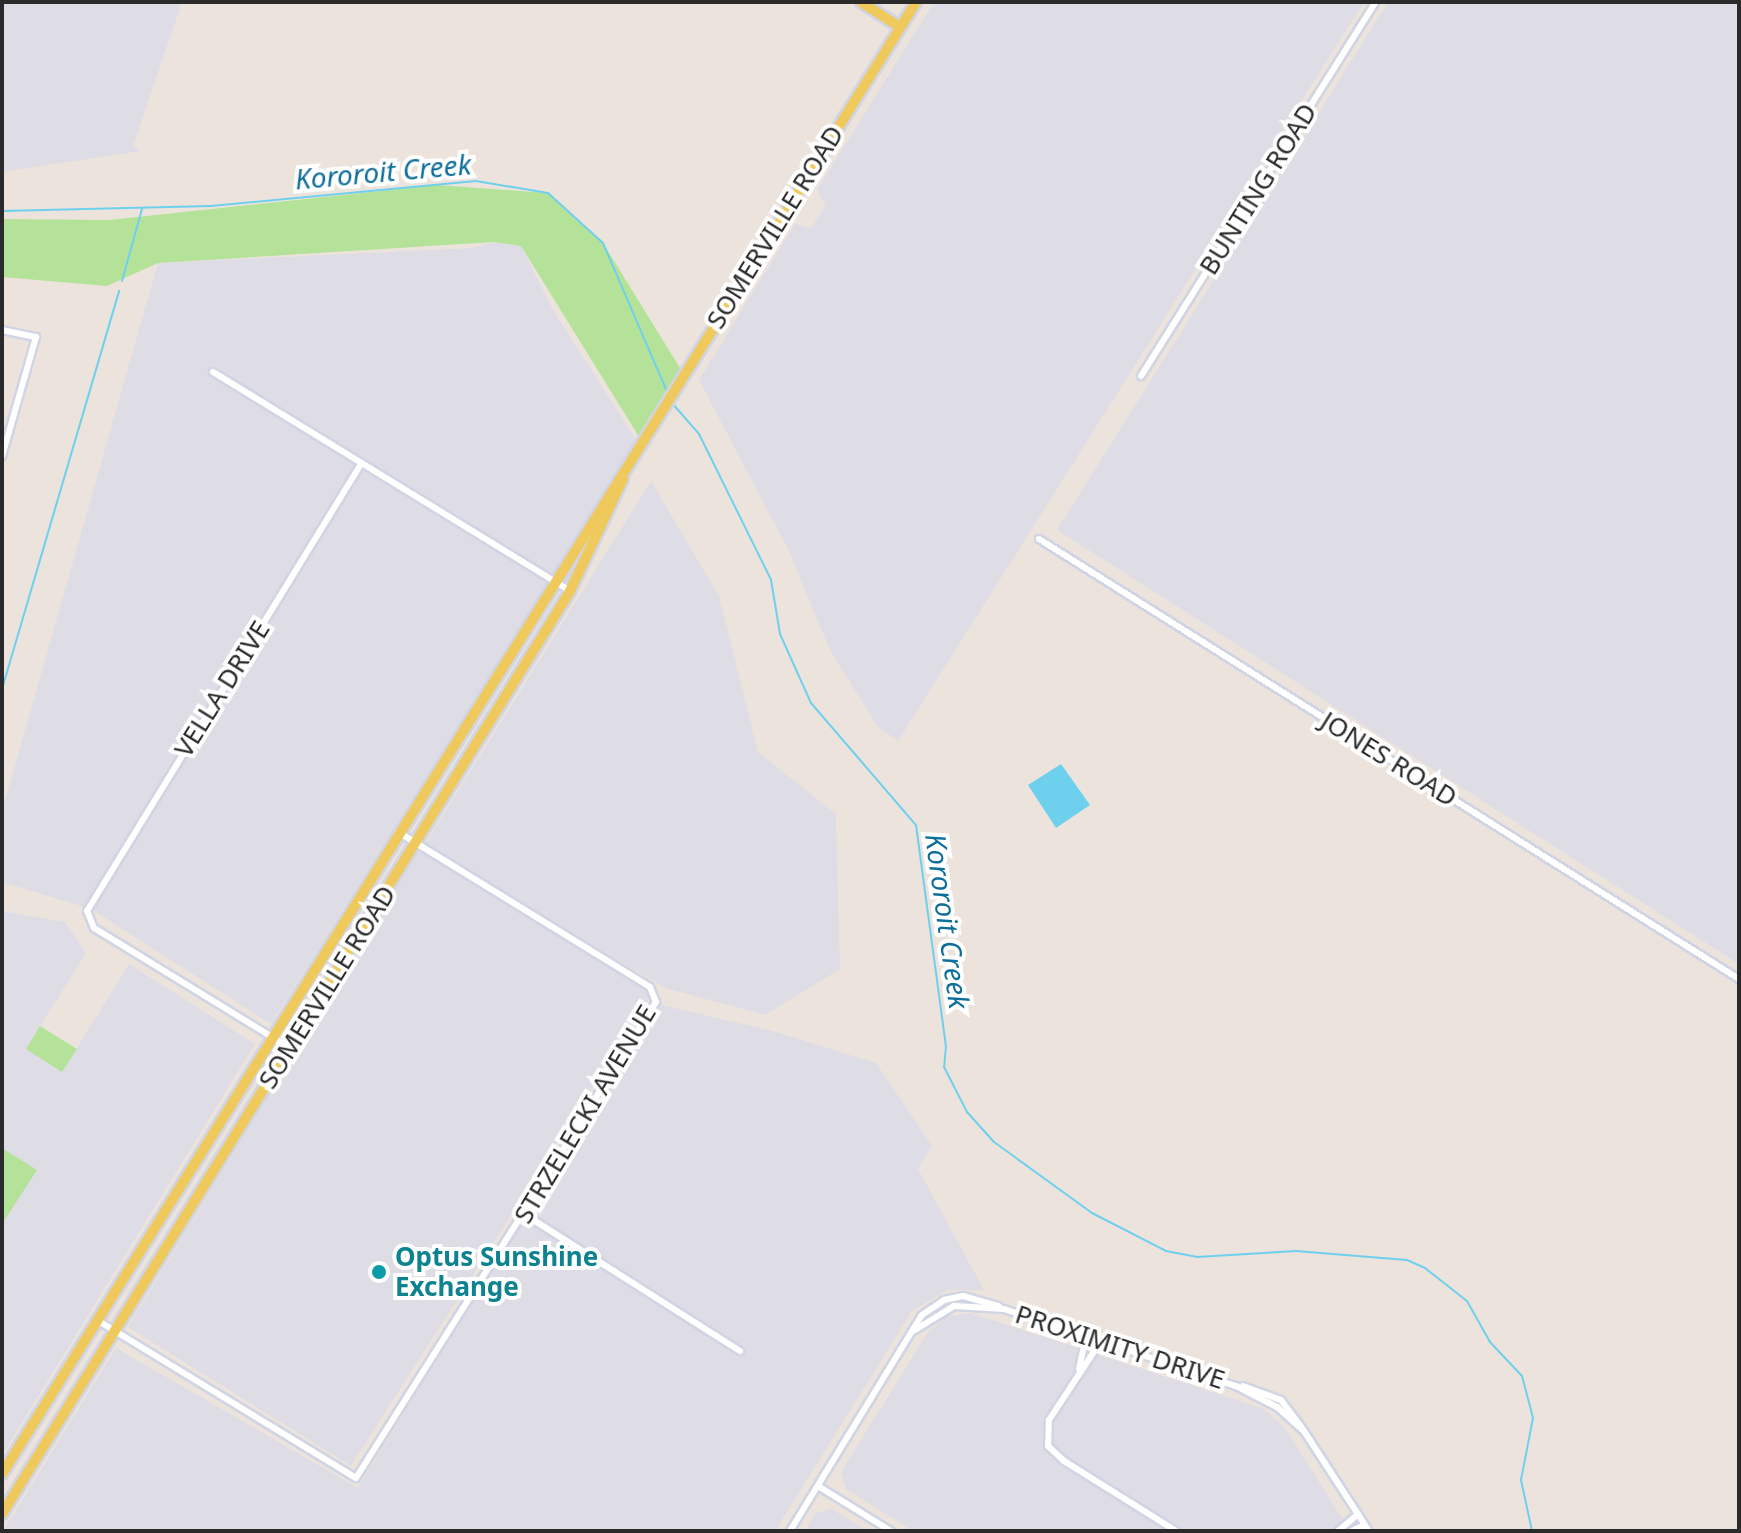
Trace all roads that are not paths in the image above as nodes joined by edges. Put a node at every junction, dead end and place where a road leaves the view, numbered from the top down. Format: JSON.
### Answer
{"nodes":[{"id":1,"x":861,"y":2,"type":"edge"},
{"id":2,"x":916,"y":2,"type":"edge"},
{"id":3,"x":1376,"y":2,"type":"edge"},
{"id":4,"x":900,"y":27,"type":"junction"},
{"id":5,"x":2,"y":330,"type":"edge"},
{"id":6,"x":213,"y":372,"type":"dead end"},
{"id":7,"x":1141,"y":376,"type":"dead end"},
{"id":8,"x":634,"y":451,"type":"junction"},
{"id":9,"x":2,"y":456,"type":"edge"},
{"id":10,"x":361,"y":464,"type":"junction"},
{"id":11,"x":1039,"y":539,"type":"dead end"},
{"id":12,"x":553,"y":582,"type":"junction"},
{"id":13,"x":570,"y":591,"type":"junction"},
{"id":14,"x":398,"y":832,"type":"junction"},
{"id":15,"x":417,"y":842,"type":"junction"},
{"id":16,"x":1739,"y":979,"type":"edge"},
{"id":17,"x":272,"y":1037,"type":"junction"},
{"id":18,"x":290,"y":1048,"type":"junction"},
{"id":19,"x":524,"y":1214,"type":"junction"},
{"id":20,"x":97,"y":1320,"type":"junction"},
{"id":21,"x":116,"y":1328,"type":"junction"},
{"id":22,"x":1086,"y":1336,"type":"junction"},
{"id":23,"x":1101,"y":1341,"type":"junction"},
{"id":24,"x":740,"y":1351,"type":"dead end"},
{"id":25,"x":1078,"y":1373,"type":"junction"},
{"id":26,"x":2,"y":1474,"type":"edge"},
{"id":27,"x":818,"y":1486,"type":"junction"},
{"id":28,"x":2,"y":1514,"type":"edge"},
{"id":29,"x":1358,"y":1514,"type":"junction"},
{"id":30,"x":1367,"y":1528,"type":"edge"},
{"id":31,"x":790,"y":1531,"type":"edge"},
{"id":32,"x":891,"y":1531,"type":"edge"},
{"id":33,"x":1176,"y":1531,"type":"edge"},
{"id":34,"x":1338,"y":1531,"type":"edge"},
{"id":35,"x":1352,"y":1531,"type":"edge"}],
"edges":[{"from":1,"to":4,"type":"main road"},
{"from":2,"to":4,"type":"main road","name":"SOMERVILLE ROAD"},
{"from":3,"to":7,"type":"street","name":"BUNTING ROAD"},
{"from":4,"to":8,"type":"main road","name":"SOMERVILLE ROAD"},
{"from":5,"to":9,"type":"street"},
{"from":6,"to":10,"type":"street"},
{"from":8,"to":12,"type":"main road","name":"SOMERVILLE ROAD"},
{"from":8,"to":13,"type":"main road","name":"SOMERVILLE ROAD"},
{"from":10,"to":12,"type":"street"},
{"from":10,"to":17,"type":"street","name":"VELLA DRIVE"},
{"from":11,"to":16,"type":"street","name":"JONES ROAD"},
{"from":12,"to":13,"type":"street"},
{"from":12,"to":14,"type":"main road","name":"SOMERVILLE ROAD"},
{"from":13,"to":15,"type":"main road","name":"SOMERVILLE ROAD"},
{"from":14,"to":15,"type":"street","name":"STRZELECKI AVENUE"},
{"from":14,"to":17,"type":"main road","name":"SOMERVILLE ROAD"},
{"from":15,"to":18,"type":"main road","name":"SOMERVILLE ROAD"},
{"from":15,"to":19,"type":"street","name":"STRZELECKI AVENUE"},
{"from":17,"to":18,"type":"street","name":"VELLA DRIVE"},
{"from":17,"to":20,"type":"main road","name":"SOMERVILLE ROAD"},
{"from":18,"to":21,"type":"main road","name":"SOMERVILLE ROAD"},
{"from":19,"to":21,"type":"street","name":"STRZELECKI AVENUE"},
{"from":19,"to":24,"type":"street"},
{"from":20,"to":21,"type":"street","name":"STRZELECKI AVENUE"},
{"from":20,"to":26,"type":"main road","name":"SOMERVILLE ROAD"},
{"from":21,"to":28,"type":"main road","name":"SOMERVILLE ROAD"},
{"from":22,"to":23,"type":"street","name":"PROXIMITY DRIVE"},
{"from":22,"to":25,"type":"street"},
{"from":22,"to":27,"type":"street","name":"PROXIMITY DRIVE"},
{"from":23,"to":25,"type":"street"},
{"from":23,"to":29,"type":"street","name":"PROXIMITY DRIVE"},
{"from":25,"to":33,"type":"street"},
{"from":27,"to":31,"type":"street","name":"PROXIMITY DRIVE"},
{"from":27,"to":32,"type":"street"},
{"from":29,"to":30,"type":"street","name":"PROXIMITY DRIVE"},
{"from":29,"to":34,"type":"street"},
{"from":30,"to":35,"type":"street"}]}
